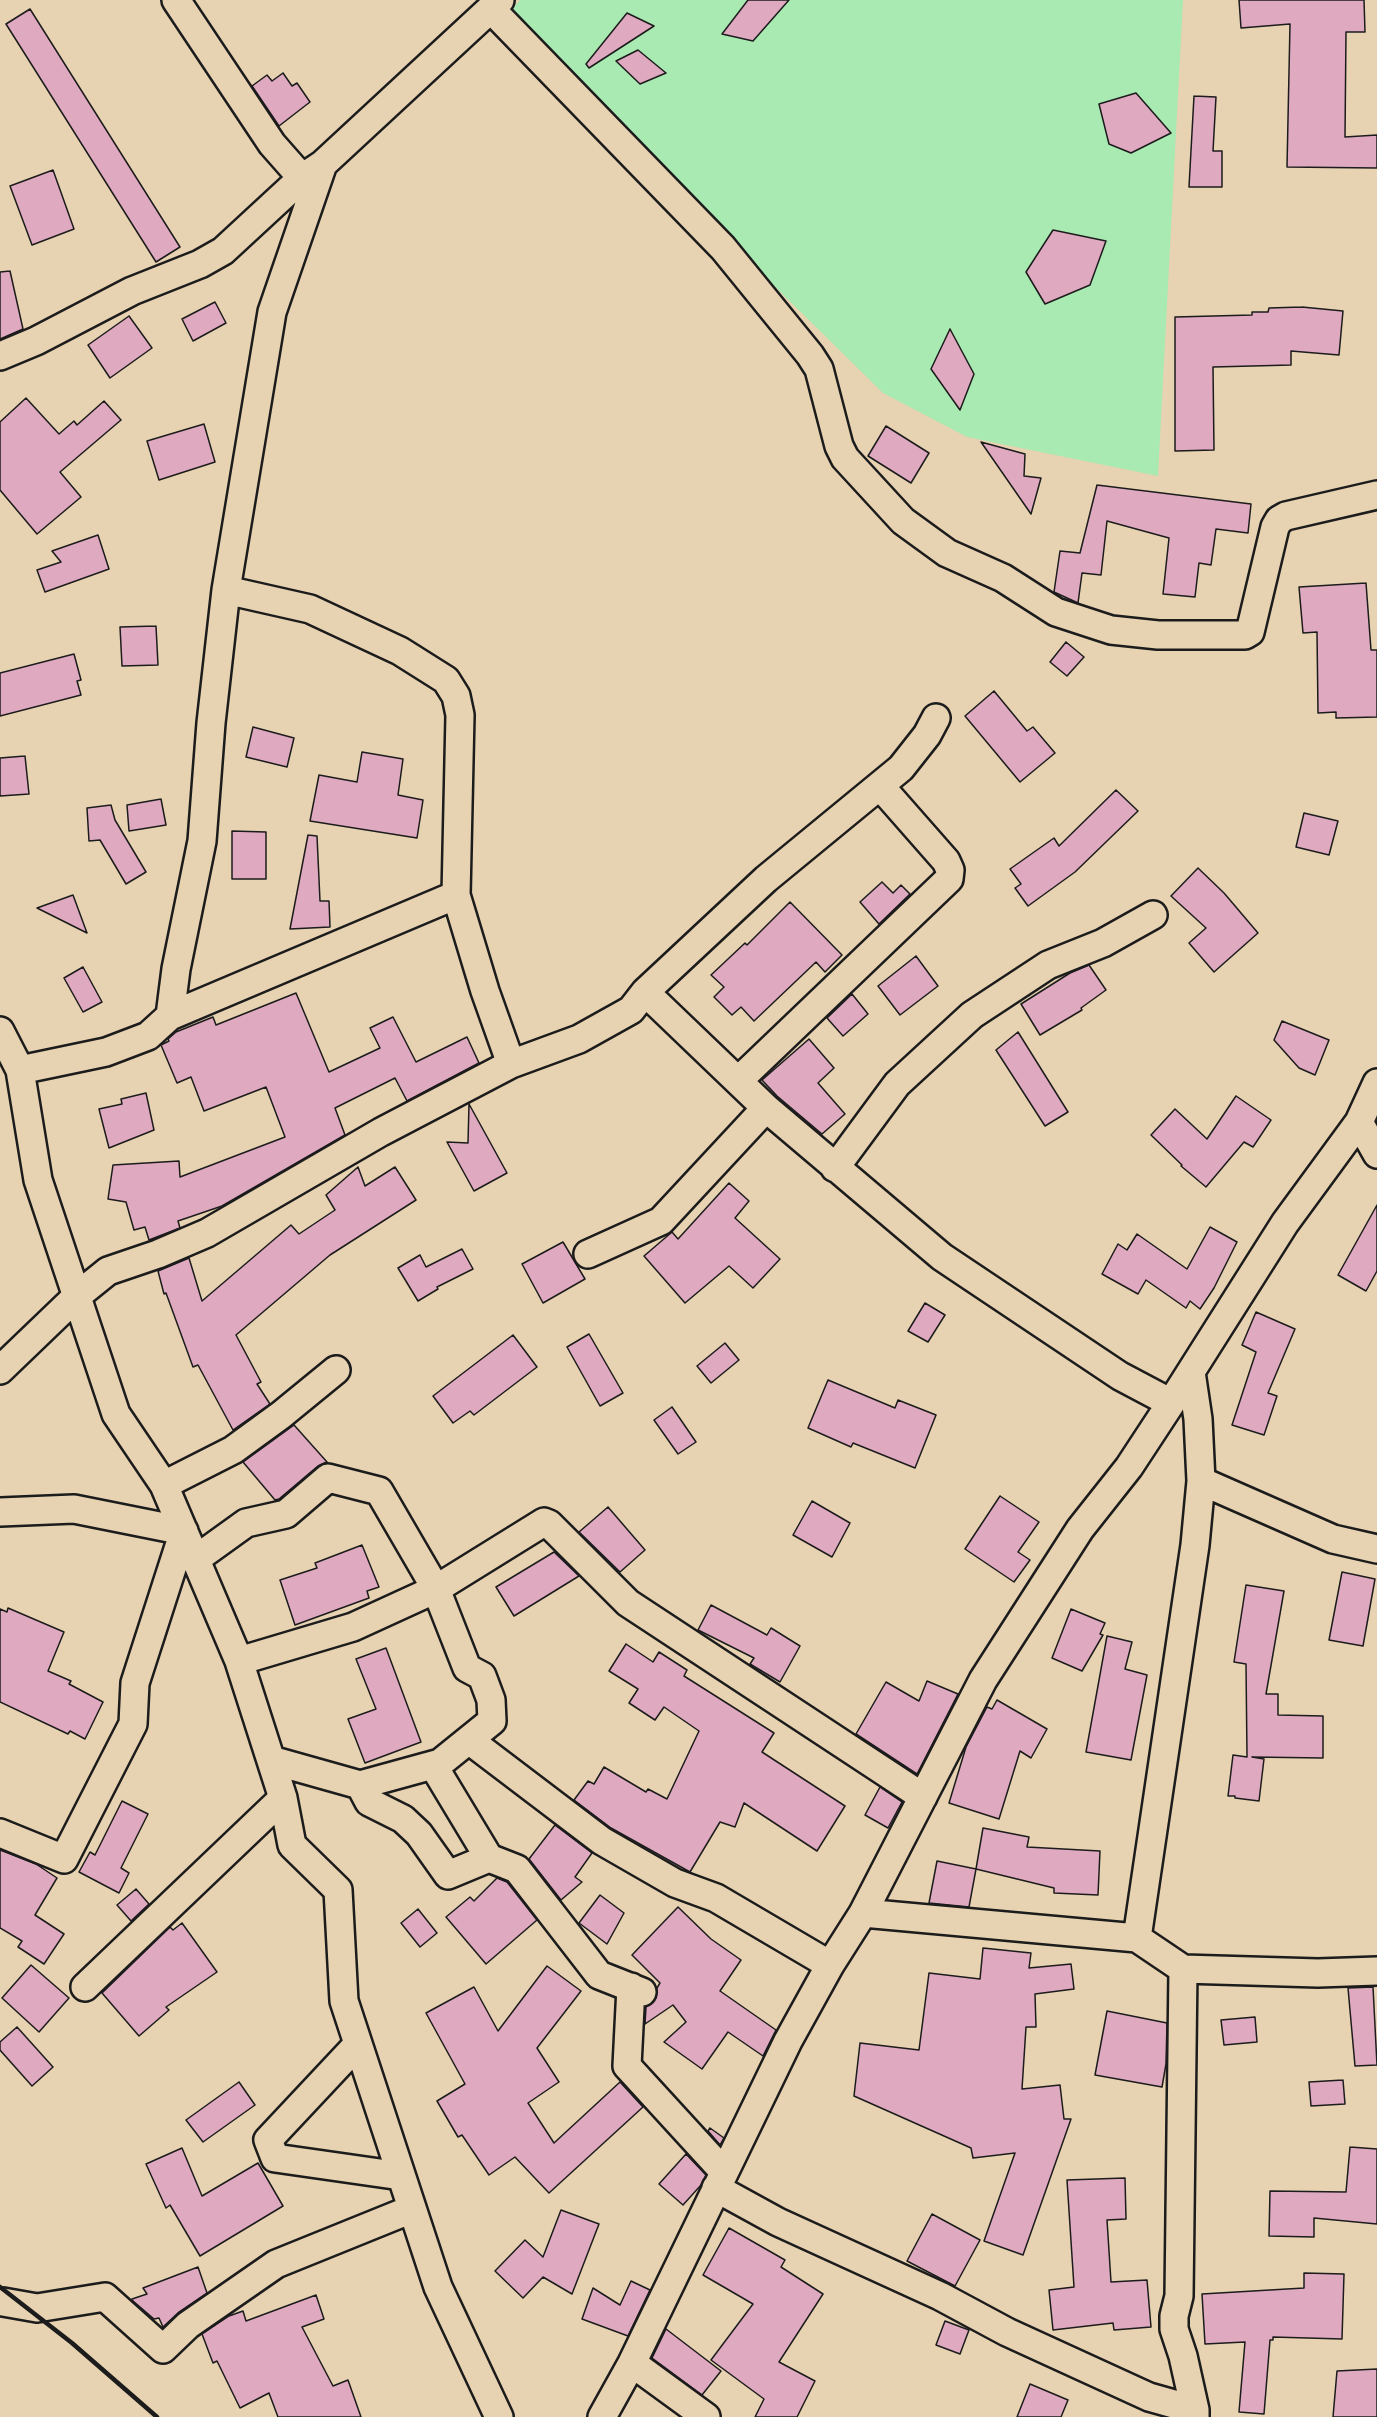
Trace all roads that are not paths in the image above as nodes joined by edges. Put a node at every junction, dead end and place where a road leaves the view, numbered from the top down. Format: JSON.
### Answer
{"nodes":[{"id":1,"x":176,"y":0,"type":"edge"},
{"id":2,"x":496,"y":4,"type":"edge"},
{"id":3,"x":313,"y":171,"type":"junction"},
{"id":4,"x":0,"y":356,"type":"edge"},
{"id":5,"x":1375,"y":497,"type":"edge"},
{"id":6,"x":226,"y":590,"type":"junction"},
{"id":7,"x":936,"y":718,"type":"dead end"},
{"id":8,"x":881,"y":787,"type":"junction"},
{"id":9,"x":456,"y":895,"type":"junction"},
{"id":10,"x":1153,"y":915,"type":"dead end"},
{"id":11,"x":645,"y":992,"type":"junction"},
{"id":12,"x":170,"y":1016,"type":"junction"},
{"id":13,"x":2,"y":1041,"type":"edge"},
{"id":14,"x":511,"y":1064,"type":"junction"},
{"id":15,"x":20,"y":1070,"type":"junction"},
{"id":16,"x":739,"y":1080,"type":"junction"},
{"id":17,"x":1377,"y":1083,"type":"edge"},
{"id":18,"x":766,"y":1108,"type":"junction"},
{"id":19,"x":1359,"y":1122,"type":"junction"},
{"id":20,"x":1377,"y":1154,"type":"edge"},
{"id":21,"x":835,"y":1168,"type":"junction"},
{"id":22,"x":588,"y":1254,"type":"dead end"},
{"id":23,"x":77,"y":1296,"type":"junction"},
{"id":24,"x":0,"y":1370,"type":"edge"},
{"id":25,"x":336,"y":1370,"type":"dead end"},
{"id":26,"x":1191,"y":1372,"type":"junction"},
{"id":27,"x":1171,"y":1403,"type":"junction"},
{"id":28,"x":1201,"y":1480,"type":"junction"},
{"id":29,"x":164,"y":1485,"type":"junction"},
{"id":30,"x":0,"y":1512,"type":"edge"},
{"id":31,"x":184,"y":1531,"type":"junction"},
{"id":32,"x":1377,"y":1549,"type":"edge"},
{"id":33,"x":196,"y":1558,"type":"junction"},
{"id":34,"x":436,"y":1589,"type":"junction"},
{"id":35,"x":239,"y":1661,"type":"junction"},
{"id":36,"x":469,"y":1740,"type":"junction"},
{"id":37,"x":271,"y":1760,"type":"junction"},
{"id":38,"x":433,"y":1765,"type":"junction"},
{"id":39,"x":360,"y":1785,"type":"junction"},
{"id":40,"x":923,"y":1797,"type":"junction"},
{"id":41,"x":283,"y":1798,"type":"junction"},
{"id":42,"x":0,"y":1833,"type":"edge"},
{"id":43,"x":489,"y":1858,"type":"junction"},
{"id":44,"x":863,"y":1913,"type":"junction"},
{"id":45,"x":1137,"y":1938,"type":"junction"},
{"id":46,"x":830,"y":1965,"type":"junction"},
{"id":47,"x":1183,"y":1969,"type":"junction"},
{"id":48,"x":1377,"y":1971,"type":"edge"},
{"id":49,"x":85,"y":1987,"type":"dead end"},
{"id":50,"x":358,"y":2044,"type":"junction"},
{"id":51,"x":402,"y":2176,"type":"junction"},
{"id":52,"x":720,"y":2180,"type":"junction"},
{"id":53,"x":412,"y":2209,"type":"junction"},
{"id":54,"x":3,"y":2302,"type":"dead end"},
{"id":55,"x":632,"y":2363,"type":"junction"},
{"id":56,"x":1195,"y":2413,"type":"edge"},
{"id":57,"x":499,"y":2417,"type":"edge"},
{"id":58,"x":602,"y":2417,"type":"edge"},
{"id":59,"x":706,"y":2417,"type":"edge"}],
"edges":[{"from":1,"to":3,"type":"street"},
{"from":2,"to":3,"type":"street"},
{"from":2,"to":5,"type":"street"},
{"from":3,"to":4,"type":"street"},
{"from":3,"to":6,"type":"street"},
{"from":6,"to":9,"type":"street"},
{"from":6,"to":12,"type":"street"},
{"from":7,"to":8,"type":"street"},
{"from":8,"to":11,"type":"street"},
{"from":8,"to":16,"type":"street"},
{"from":9,"to":12,"type":"street"},
{"from":9,"to":14,"type":"street"},
{"from":10,"to":21,"type":"street"},
{"from":11,"to":14,"type":"street"},
{"from":11,"to":16,"type":"street"},
{"from":12,"to":15,"type":"street"},
{"from":13,"to":15,"type":"street"},
{"from":14,"to":23,"type":"street"},
{"from":15,"to":23,"type":"street"},
{"from":16,"to":18,"type":"street"},
{"from":17,"to":19,"type":"street"},
{"from":18,"to":21,"type":"street"},
{"from":18,"to":22,"type":"street"},
{"from":19,"to":20,"type":"street"},
{"from":19,"to":26,"type":"street"},
{"from":21,"to":27,"type":"street"},
{"from":23,"to":24,"type":"street"},
{"from":23,"to":29,"type":"street"},
{"from":25,"to":29,"type":"street"},
{"from":26,"to":27,"type":"street"},
{"from":26,"to":28,"type":"street"},
{"from":27,"to":40,"type":"street"},
{"from":28,"to":32,"type":"street"},
{"from":28,"to":45,"type":"street"},
{"from":29,"to":31,"type":"street"},
{"from":30,"to":31,"type":"street"},
{"from":31,"to":33,"type":"street"},
{"from":31,"to":42,"type":"street"},
{"from":33,"to":34,"type":"street"},
{"from":33,"to":35,"type":"street"},
{"from":34,"to":35,"type":"street"},
{"from":34,"to":36,"type":"street"},
{"from":34,"to":40,"type":"street"},
{"from":35,"to":37,"type":"street"},
{"from":36,"to":38,"type":"street"},
{"from":36,"to":46,"type":"street"},
{"from":37,"to":39,"type":"street"},
{"from":37,"to":41,"type":"street"},
{"from":38,"to":39,"type":"street"},
{"from":38,"to":43,"type":"street"},
{"from":39,"to":43,"type":"street"},
{"from":40,"to":44,"type":"street"},
{"from":41,"to":49,"type":"street"},
{"from":41,"to":50,"type":"street"},
{"from":43,"to":52,"type":"street"},
{"from":44,"to":45,"type":"street"},
{"from":44,"to":46,"type":"street"},
{"from":45,"to":47,"type":"street"},
{"from":46,"to":52,"type":"street"},
{"from":47,"to":48,"type":"street"},
{"from":47,"to":56,"type":"street"},
{"from":50,"to":51,"type":"street"},
{"from":50,"to":51,"type":"street"},
{"from":51,"to":53,"type":"street"},
{"from":52,"to":55,"type":"street"},
{"from":52,"to":56,"type":"street"},
{"from":53,"to":54,"type":"street"},
{"from":53,"to":57,"type":"street"},
{"from":55,"to":58,"type":"street"},
{"from":55,"to":59,"type":"street"}]}
